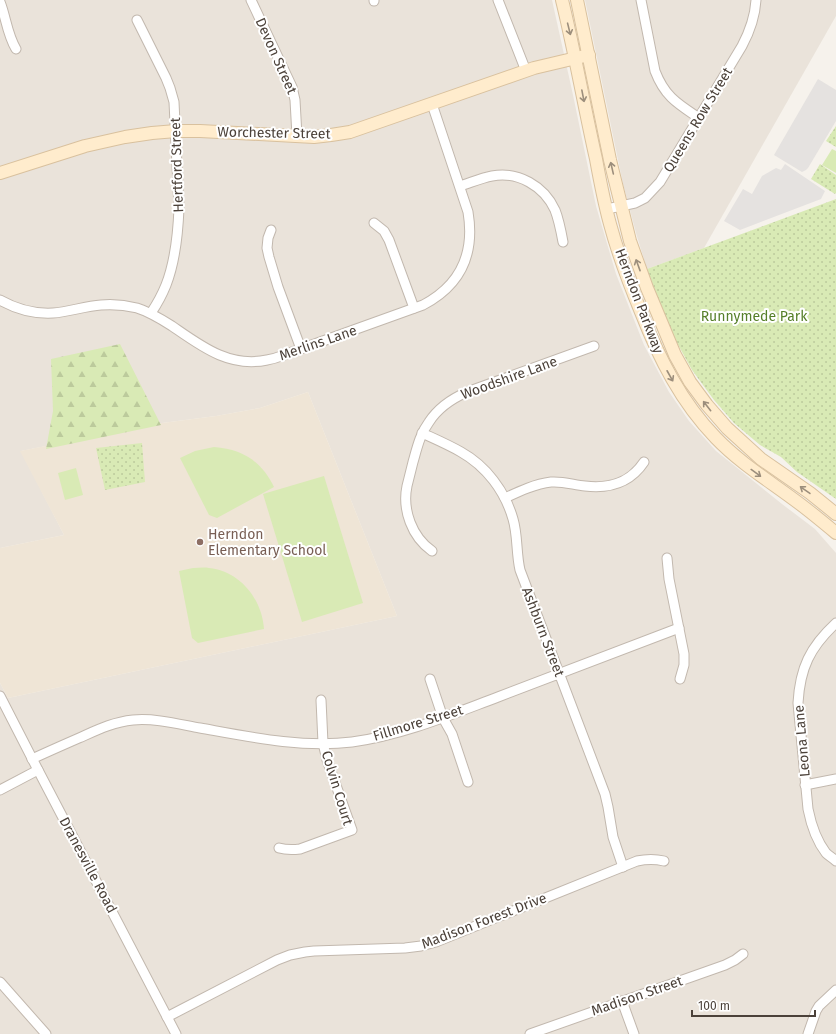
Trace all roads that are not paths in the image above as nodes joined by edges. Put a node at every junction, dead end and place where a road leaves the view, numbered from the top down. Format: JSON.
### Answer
{"nodes":[{"id":1,"x":251,"y":0,"type":"edge"},
{"id":2,"x":498,"y":0,"type":"edge"},
{"id":3,"x":562,"y":0,"type":"edge"},
{"id":4,"x":577,"y":0,"type":"edge"},
{"id":5,"x":641,"y":0,"type":"edge"},
{"id":6,"x":756,"y":0,"type":"edge"},
{"id":7,"x":0,"y":2,"type":"edge"},
{"id":8,"x":137,"y":20,"type":"dead end"},
{"id":9,"x":16,"y":49,"type":"dead end"},
{"id":10,"x":589,"y":55,"type":"junction"},
{"id":11,"x":575,"y":58,"type":"junction"},
{"id":12,"x":526,"y":71,"type":"junction"},
{"id":13,"x":432,"y":104,"type":"junction"},
{"id":14,"x":699,"y":118,"type":"junction"},
{"id":15,"x":176,"y":131,"type":"junction"},
{"id":16,"x":297,"y":136,"type":"junction"},
{"id":17,"x":0,"y":173,"type":"edge"},
{"id":18,"x":460,"y":186,"type":"junction"},
{"id":19,"x":621,"y":206,"type":"junction"},
{"id":20,"x":607,"y":210,"type":"junction"},
{"id":21,"x":374,"y":223,"type":"dead end"},
{"id":22,"x":271,"y":230,"type":"dead end"},
{"id":23,"x":563,"y":242,"type":"dead end"},
{"id":24,"x":0,"y":300,"type":"edge"},
{"id":25,"x":414,"y":308,"type":"junction"},
{"id":26,"x":152,"y":313,"type":"junction"},
{"id":27,"x":594,"y":346,"type":"dead end"},
{"id":28,"x":301,"y":349,"type":"junction"},
{"id":29,"x":422,"y":433,"type":"junction"},
{"id":30,"x":644,"y":462,"type":"dead end"},
{"id":31,"x":505,"y":498,"type":"junction"},
{"id":32,"x":836,"y":514,"type":"edge"},
{"id":33,"x":836,"y":533,"type":"edge"},
{"id":34,"x":432,"y":551,"type":"dead end"},
{"id":35,"x":667,"y":558,"type":"dead end"},
{"id":36,"x":836,"y":623,"type":"edge"},
{"id":37,"x":679,"y":628,"type":"junction"},
{"id":38,"x":559,"y":674,"type":"junction"},
{"id":39,"x":430,"y":679,"type":"dead end"},
{"id":40,"x":680,"y":679,"type":"dead end"},
{"id":41,"x":0,"y":696,"type":"edge"},
{"id":42,"x":322,"y":700,"type":"dead end"},
{"id":43,"x":443,"y":718,"type":"junction"},
{"id":44,"x":323,"y":743,"type":"junction"},
{"id":45,"x":32,"y":759,"type":"junction"},
{"id":46,"x":38,"y":770,"type":"junction"},
{"id":47,"x":836,"y":780,"type":"edge"},
{"id":48,"x":468,"y":782,"type":"dead end"},
{"id":49,"x":805,"y":784,"type":"junction"},
{"id":50,"x":0,"y":790,"type":"edge"},
{"id":51,"x":278,"y":848,"type":"dead end"},
{"id":52,"x":664,"y":861,"type":"dead end"},
{"id":53,"x":836,"y":861,"type":"edge"},
{"id":54,"x":623,"y":867,"type":"junction"},
{"id":55,"x":743,"y":954,"type":"dead end"},
{"id":56,"x":0,"y":982,"type":"edge"},
{"id":57,"x":836,"y":990,"type":"edge"},
{"id":58,"x":622,"y":1002,"type":"junction"},
{"id":59,"x":167,"y":1017,"type":"junction"},
{"id":60,"x":46,"y":1034,"type":"edge"},
{"id":61,"x":176,"y":1034,"type":"edge"},
{"id":62,"x":530,"y":1034,"type":"edge"},
{"id":63,"x":634,"y":1034,"type":"edge"},
{"id":64,"x":808,"y":1034,"type":"edge"}],
"edges":[{"from":1,"to":16,"type":"street","name":"Devon Street"},
{"from":2,"to":12,"type":"street"},
{"from":3,"to":11,"type":"main road","name":"Herndon Parkway","one_way":true},
{"from":4,"to":10,"type":"main road","name":"Herndon Parkway"},
{"from":5,"to":14,"type":"street"},
{"from":6,"to":14,"type":"street","name":"Queens Row Street"},
{"from":7,"to":9,"type":"street"},
{"from":8,"to":15,"type":"street","name":"Hertford Street"},
{"from":10,"to":11,"type":"main road","name":"Worchester Street"},
{"from":19,"to":10,"type":"main road","name":"Herndon Parkway","one_way":true},
{"from":11,"to":12,"type":"main road","name":"Worchester Street"},
{"from":11,"to":20,"type":"main road","name":"Herndon Parkway","one_way":true},
{"from":12,"to":13,"type":"main road","name":"Worchester Street"},
{"from":13,"to":16,"type":"main road","name":"Worchester Street"},
{"from":13,"to":18,"type":"street","name":"Merlins Lane"},
{"from":14,"to":19,"type":"street","name":"Queens Row Street"},
{"from":15,"to":16,"type":"main road","name":"Worchester Street"},
{"from":15,"to":17,"type":"main road","name":"Worchester Street"},
{"from":15,"to":26,"type":"street","name":"Hertford Street"},
{"from":18,"to":23,"type":"street"},
{"from":18,"to":25,"type":"street","name":"Merlins Lane"},
{"from":19,"to":20,"type":"street","name":"Queens Row Street"},
{"from":32,"to":19,"type":"main road","name":"Herndon Parkway","one_way":true},
{"from":20,"to":33,"type":"main road","name":"Herndon Parkway","one_way":true},
{"from":21,"to":25,"type":"street"},
{"from":22,"to":28,"type":"street"},
{"from":24,"to":26,"type":"street","name":"Merlins Lane"},
{"from":25,"to":28,"type":"street","name":"Merlins Lane"},
{"from":26,"to":28,"type":"street","name":"Merlins Lane"},
{"from":27,"to":29,"type":"street","name":"Woodshire Lane"},
{"from":29,"to":31,"type":"street","name":"Ashburn Street"},
{"from":29,"to":34,"type":"street","name":"Woodshire Lane"},
{"from":30,"to":31,"type":"street"},
{"from":31,"to":38,"type":"street","name":"Ashburn Street"},
{"from":35,"to":37,"type":"street"},
{"from":36,"to":49,"type":"street","name":"Leona Lane"},
{"from":37,"to":38,"type":"street","name":"Fillmore Street"},
{"from":37,"to":40,"type":"street"},
{"from":38,"to":43,"type":"street","name":"Fillmore Street"},
{"from":38,"to":54,"type":"street","name":"Ashburn Street"},
{"from":39,"to":43,"type":"street"},
{"from":41,"to":45,"type":"street","name":"Dranesville Road"},
{"from":42,"to":44,"type":"street"},
{"from":43,"to":44,"type":"street","name":"Fillmore Street"},
{"from":43,"to":48,"type":"street"},
{"from":44,"to":45,"type":"street","name":"Fillmore Street"},
{"from":44,"to":51,"type":"street","name":"Colvin Court"},
{"from":45,"to":46,"type":"street","name":"Dranesville Road"},
{"from":46,"to":50,"type":"street"},
{"from":46,"to":59,"type":"street","name":"Dranesville Road"},
{"from":47,"to":49,"type":"street"},
{"from":49,"to":53,"type":"street","name":"Leona Lane"},
{"from":52,"to":54,"type":"street","name":"Madison Forest Drive"},
{"from":54,"to":59,"type":"street","name":"Madison Forest Drive"},
{"from":55,"to":58,"type":"street","name":"Madison Street"},
{"from":56,"to":60,"type":"street"},
{"from":57,"to":64,"type":"street"},
{"from":58,"to":62,"type":"street","name":"Madison Street"},
{"from":58,"to":63,"type":"street"},
{"from":59,"to":61,"type":"street","name":"Dranesville Road"}]}
